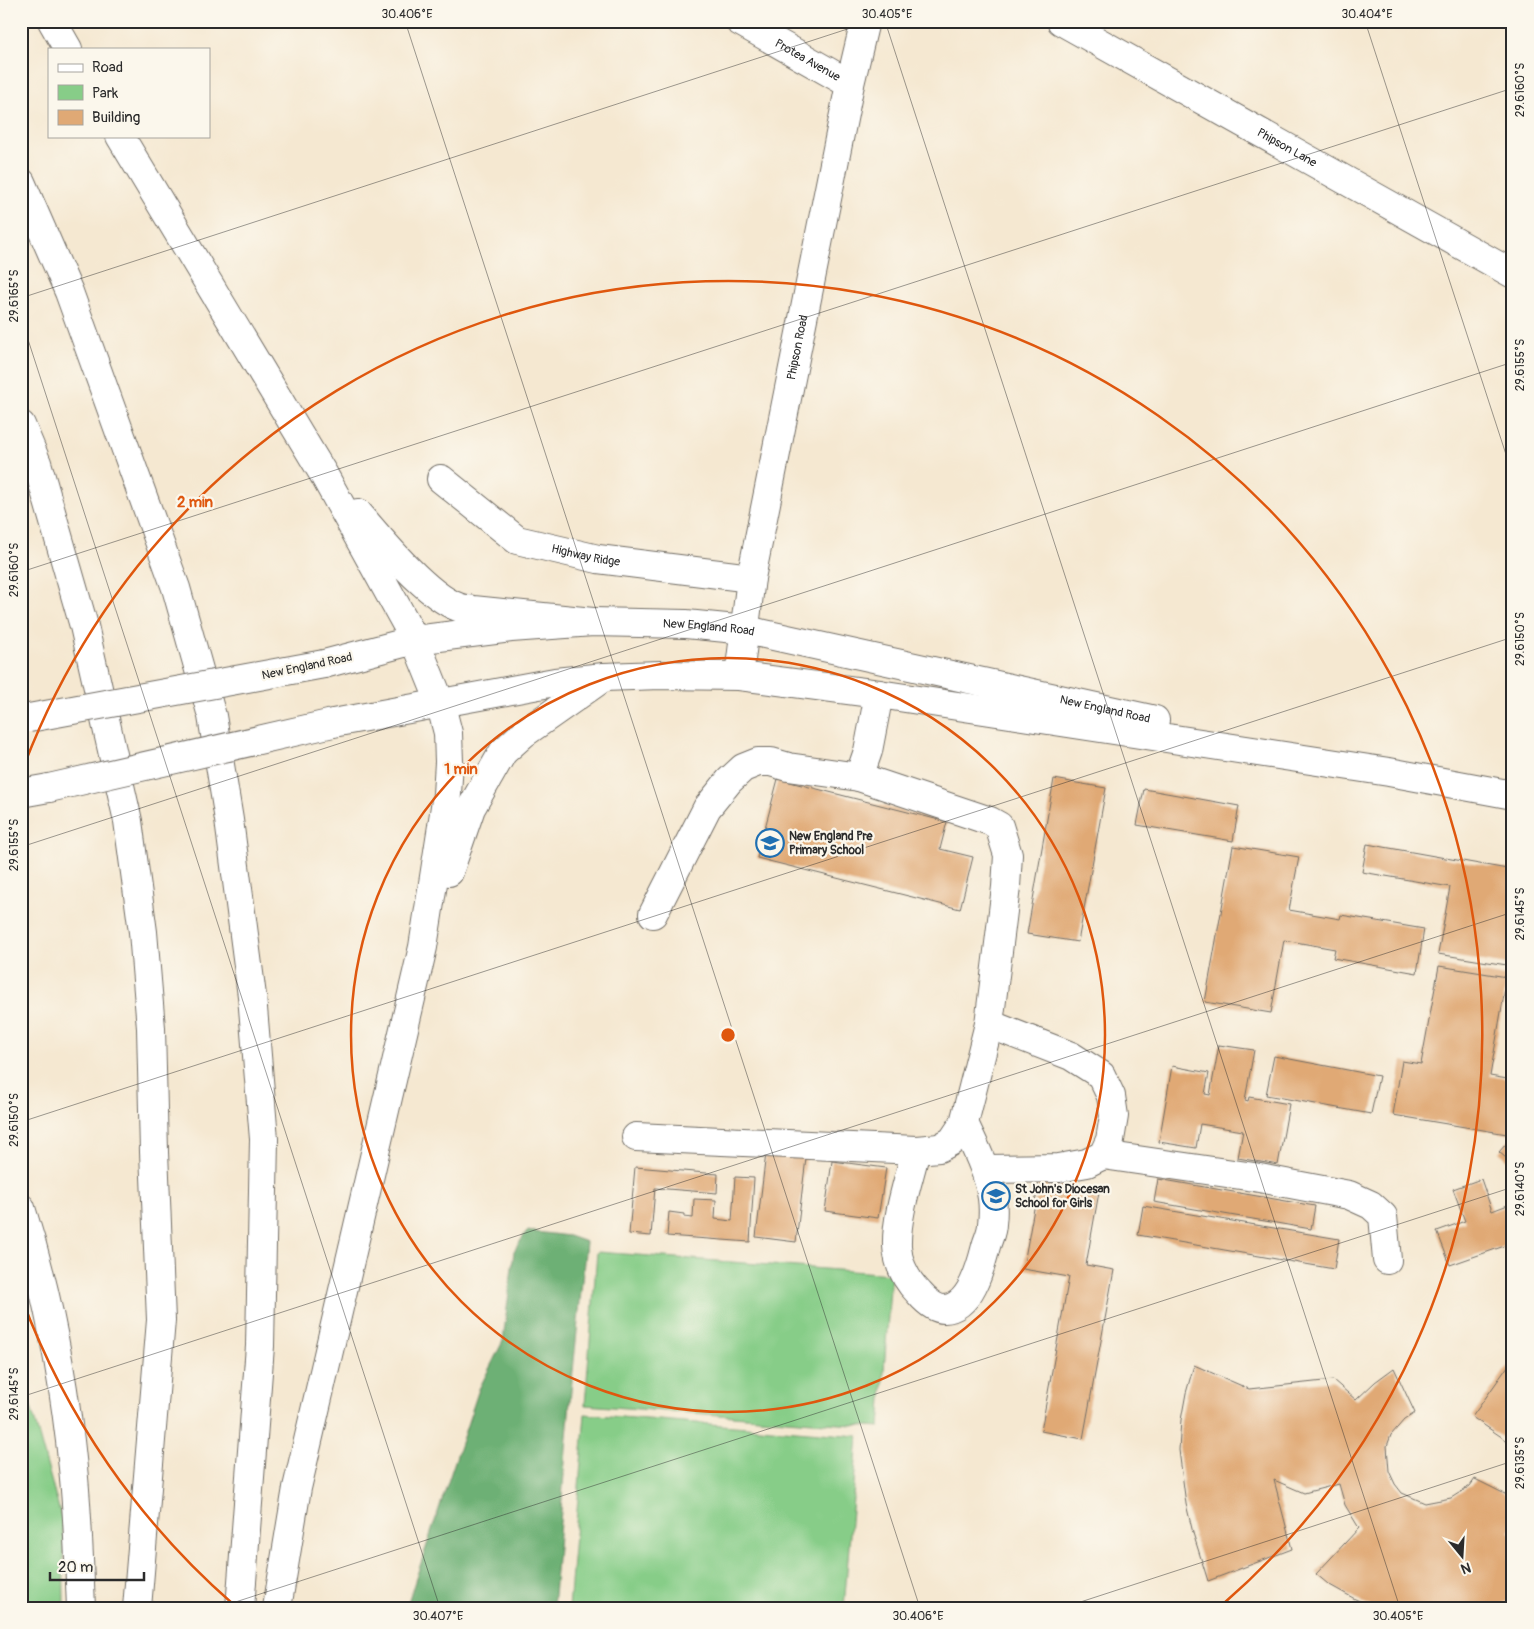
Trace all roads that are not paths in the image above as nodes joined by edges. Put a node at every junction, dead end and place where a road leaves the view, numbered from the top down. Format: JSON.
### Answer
{"nodes":[{"id":1,"x":52,"y":21,"type":"edge"},
{"id":2,"x":739,"y":21,"type":"edge"},
{"id":3,"x":865,"y":21,"type":"edge"},
{"id":4,"x":1061,"y":21,"type":"edge"},
{"id":5,"x":67,"y":48,"type":"edge"},
{"id":6,"x":850,"y":84,"type":"junction"},
{"id":7,"x":121,"y":138,"type":"edge"},
{"id":8,"x":21,"y":182,"type":"edge"},
{"id":9,"x":1513,"y":274,"type":"edge"},
{"id":10,"x":21,"y":425,"type":"edge"},
{"id":11,"x":324,"y":474,"type":"junction"},
{"id":12,"x":441,"y":480,"type":"dead end"},
{"id":13,"x":751,"y":578,"type":"junction"},
{"id":14,"x":593,"y":622,"type":"junction"},
{"id":15,"x":746,"y":630,"type":"junction"},
{"id":16,"x":415,"y":640,"type":"junction"},
{"id":17,"x":739,"y":676,"type":"junction"},
{"id":18,"x":604,"y":677,"type":"junction"},
{"id":19,"x":990,"y":682,"type":"junction"},
{"id":20,"x":879,"y":694,"type":"junction"},
{"id":21,"x":440,"y":702,"type":"junction"},
{"id":22,"x":1026,"y":717,"type":"junction"},
{"id":23,"x":25,"y":718,"type":"edge"},
{"id":24,"x":1389,"y":772,"type":"junction"},
{"id":25,"x":859,"y":777,"type":"junction"},
{"id":26,"x":21,"y":793,"type":"edge"},
{"id":27,"x":1513,"y":795,"type":"edge"},
{"id":28,"x":654,"y":914,"type":"dead end"},
{"id":29,"x":423,"y":947,"type":"junction"},
{"id":30,"x":989,"y":1024,"type":"junction"},
{"id":31,"x":964,"y":1123,"type":"junction"},
{"id":32,"x":636,"y":1137,"type":"dead end"},
{"id":33,"x":916,"y":1150,"type":"junction"},
{"id":34,"x":1103,"y":1155,"type":"junction"},
{"id":35,"x":985,"y":1169,"type":"junction"},
{"id":36,"x":21,"y":1208,"type":"edge"},
{"id":37,"x":1387,"y":1260,"type":"dead end"},
{"id":38,"x":81,"y":1608,"type":"edge"},
{"id":39,"x":137,"y":1608,"type":"edge"},
{"id":40,"x":240,"y":1608,"type":"edge"},
{"id":41,"x":277,"y":1608,"type":"edge"}],
"edges":[{"from":1,"to":5,"type":"main road"},
{"from":2,"to":6,"type":"main road","name":"Protea Avenue"},
{"from":3,"to":6,"type":"main road","name":"Phipson Road"},
{"from":4,"to":9,"type":"main road","name":"Phipson Lane"},
{"from":6,"to":13,"type":"main road","name":"Phipson Road"},
{"from":7,"to":11,"type":"main road"},
{"from":8,"to":40,"type":"main road"},
{"from":10,"to":39,"type":"main road"},
{"from":11,"to":14,"type":"main road"},
{"from":11,"to":16,"type":"main road"},
{"from":12,"to":13,"type":"main road","name":"Highway Ridge"},
{"from":13,"to":15,"type":"main road","name":"Phipson Road"},
{"from":14,"to":15,"type":"main road","name":"New England Road"},
{"from":14,"to":16,"type":"main road","name":"New England Road"},
{"from":15,"to":17,"type":"main road","name":"Phipson Road"},
{"from":15,"to":19,"type":"main road","name":"New England Road"},
{"from":16,"to":21,"type":"main road"},
{"from":16,"to":23,"type":"main road","name":"New England Road","bridge":true},
{"from":17,"to":18,"type":"main road","name":"New England Road"},
{"from":17,"to":20,"type":"main road","name":"New England Road"},
{"from":18,"to":21,"type":"main road","name":"New England Road"},
{"from":18,"to":29,"type":"main road"},
{"from":19,"to":22,"type":"main road"},
{"from":19,"to":24,"type":"main road","name":"New England Road"},
{"from":20,"to":22,"type":"main road","name":"New England Road"},
{"from":20,"to":25,"type":"main road"},
{"from":21,"to":26,"type":"main road","name":"New England Road","bridge":true},
{"from":21,"to":29,"type":"main road"},
{"from":22,"to":24,"type":"main road","name":"New England Road"},
{"from":24,"to":27,"type":"main road","name":"New England Road"},
{"from":25,"to":28,"type":"main road"},
{"from":25,"to":30,"type":"main road"},
{"from":29,"to":41,"type":"main road"},
{"from":30,"to":31,"type":"main road"},
{"from":30,"to":34,"type":"main road"},
{"from":31,"to":33,"type":"main road"},
{"from":31,"to":35,"type":"main road"},
{"from":32,"to":33,"type":"main road"},
{"from":33,"to":35,"type":"main road"},
{"from":34,"to":35,"type":"main road"},
{"from":34,"to":37,"type":"main road"},
{"from":36,"to":38,"type":"main road"}]}
